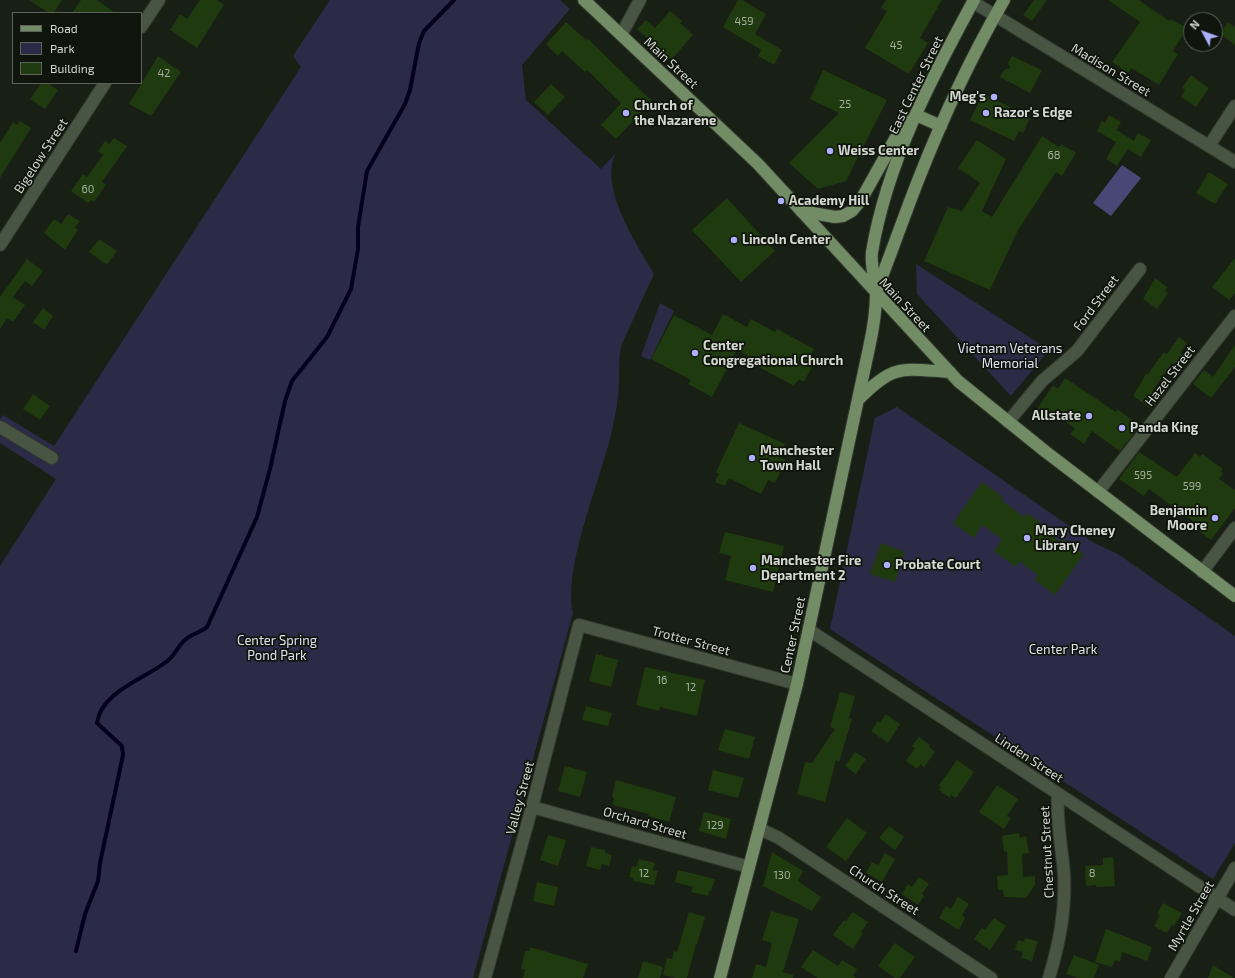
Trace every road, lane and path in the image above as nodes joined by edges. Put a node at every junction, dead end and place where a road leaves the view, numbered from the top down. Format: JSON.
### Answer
{"nodes":[{"id":1,"x":158,"y":0,"type":"edge"},
{"id":2,"x":584,"y":0,"type":"edge"},
{"id":3,"x":640,"y":0,"type":"edge"},
{"id":4,"x":1004,"y":0,"type":"edge"},
{"id":5,"x":974,"y":1,"type":"edge"},
{"id":6,"x":995,"y":15,"type":"junction"},
{"id":7,"x":142,"y":25,"type":"edge"},
{"id":8,"x":621,"y":36,"type":"junction"},
{"id":9,"x":104,"y":84,"type":"edge"},
{"id":10,"x":1235,"y":106,"type":"edge"},
{"id":11,"x":916,"y":114,"type":"junction"},
{"id":12,"x":941,"y":126,"type":"junction"},
{"id":13,"x":1209,"y":146,"type":"junction"},
{"id":14,"x":1235,"y":162,"type":"edge"},
{"id":15,"x":801,"y":211,"type":"junction"},
{"id":16,"x":0,"y":245,"type":"edge"},
{"id":17,"x":1140,"y":269,"type":"dead end"},
{"id":18,"x":876,"y":293,"type":"junction"},
{"id":19,"x":1235,"y":316,"type":"edge"},
{"id":20,"x":950,"y":372,"type":"junction"},
{"id":21,"x":858,"y":400,"type":"junction"},
{"id":22,"x":1008,"y":422,"type":"junction"},
{"id":23,"x":0,"y":427,"type":"edge"},
{"id":24,"x":52,"y":458,"type":"dead end"},
{"id":25,"x":1098,"y":492,"type":"junction"},
{"id":26,"x":1235,"y":528,"type":"edge"},
{"id":27,"x":1202,"y":572,"type":"junction"},
{"id":28,"x":1235,"y":596,"type":"edge"},
{"id":29,"x":578,"y":625,"type":"joint"},
{"id":30,"x":809,"y":630,"type":"junction"},
{"id":31,"x":797,"y":684,"type":"junction"},
{"id":32,"x":1058,"y":794,"type":"junction"},
{"id":33,"x":532,"y":807,"type":"junction"},
{"id":34,"x":760,"y":828,"type":"junction"},
{"id":35,"x":749,"y":867,"type":"junction"},
{"id":36,"x":1235,"y":868,"type":"edge"},
{"id":37,"x":1218,"y":898,"type":"junction"},
{"id":38,"x":1235,"y":910,"type":"edge"},
{"id":39,"x":485,"y":978,"type":"edge"},
{"id":40,"x":720,"y":978,"type":"edge"},
{"id":41,"x":991,"y":978,"type":"edge"},
{"id":42,"x":1049,"y":978,"type":"edge"},
{"id":43,"x":1171,"y":978,"type":"edge"}],
"edges":[{"from":1,"to":7,"type":"street"},
{"from":2,"to":8,"type":"main road","name":"Main Street"},
{"from":3,"to":8,"type":"street"},
{"from":4,"to":6,"type":"main road"},
{"from":5,"to":6,"type":"street","name":"Madison Street"},
{"from":5,"to":11,"type":"main road","name":"East Center Street"},
{"from":6,"to":12,"type":"main road"},
{"from":6,"to":13,"type":"street","name":"Madison Street"},
{"from":8,"to":15,"type":"main road","name":"Main Street"},
{"from":9,"to":16,"type":"street","name":"Bigelow Street"},
{"from":10,"to":13,"type":"street"},
{"from":11,"to":12,"type":"main road"},
{"from":11,"to":15,"type":"main road"},
{"from":11,"to":18,"type":"main road","name":"East Center Street"},
{"from":12,"to":18,"type":"main road"},
{"from":13,"to":14,"type":"street","name":"Madison Street"},
{"from":15,"to":18,"type":"main road","name":"Main Street"},
{"from":17,"to":22,"type":"street","name":"Ford Street"},
{"from":18,"to":20,"type":"main road","name":"Main Street"},
{"from":18,"to":21,"type":"main road","name":"Center Street"},
{"from":19,"to":25,"type":"street","name":"Hazel Street"},
{"from":20,"to":21,"type":"main road"},
{"from":20,"to":22,"type":"main road","name":"Main Street"},
{"from":21,"to":30,"type":"main road","name":"Center Street"},
{"from":22,"to":25,"type":"main road","name":"Main Street"},
{"from":23,"to":24,"type":"street"},
{"from":25,"to":27,"type":"main road","name":"Main Street"},
{"from":26,"to":27,"type":"street"},
{"from":27,"to":28,"type":"main road","name":"Main Street"},
{"from":29,"to":31,"type":"street","name":"Trotter Street"},
{"from":29,"to":33,"type":"street","name":"Valley Street"},
{"from":30,"to":31,"type":"main road","name":"Center Street"},
{"from":30,"to":32,"type":"street","name":"Linden Street"},
{"from":31,"to":34,"type":"main road","name":"Center Street"},
{"from":32,"to":37,"type":"street","name":"Linden Street"},
{"from":32,"to":42,"type":"street","name":"Chestnut Street"},
{"from":33,"to":35,"type":"street","name":"Orchard Street"},
{"from":33,"to":39,"type":"street","name":"Valley Street"},
{"from":34,"to":35,"type":"main road","name":"Center Street"},
{"from":34,"to":41,"type":"street","name":"Church Street"},
{"from":35,"to":40,"type":"main road","name":"Center Street"},
{"from":36,"to":37,"type":"street","name":"Myrtle Street"},
{"from":37,"to":38,"type":"street","name":"Linden Street"},
{"from":37,"to":43,"type":"street","name":"Myrtle Street"}]}
